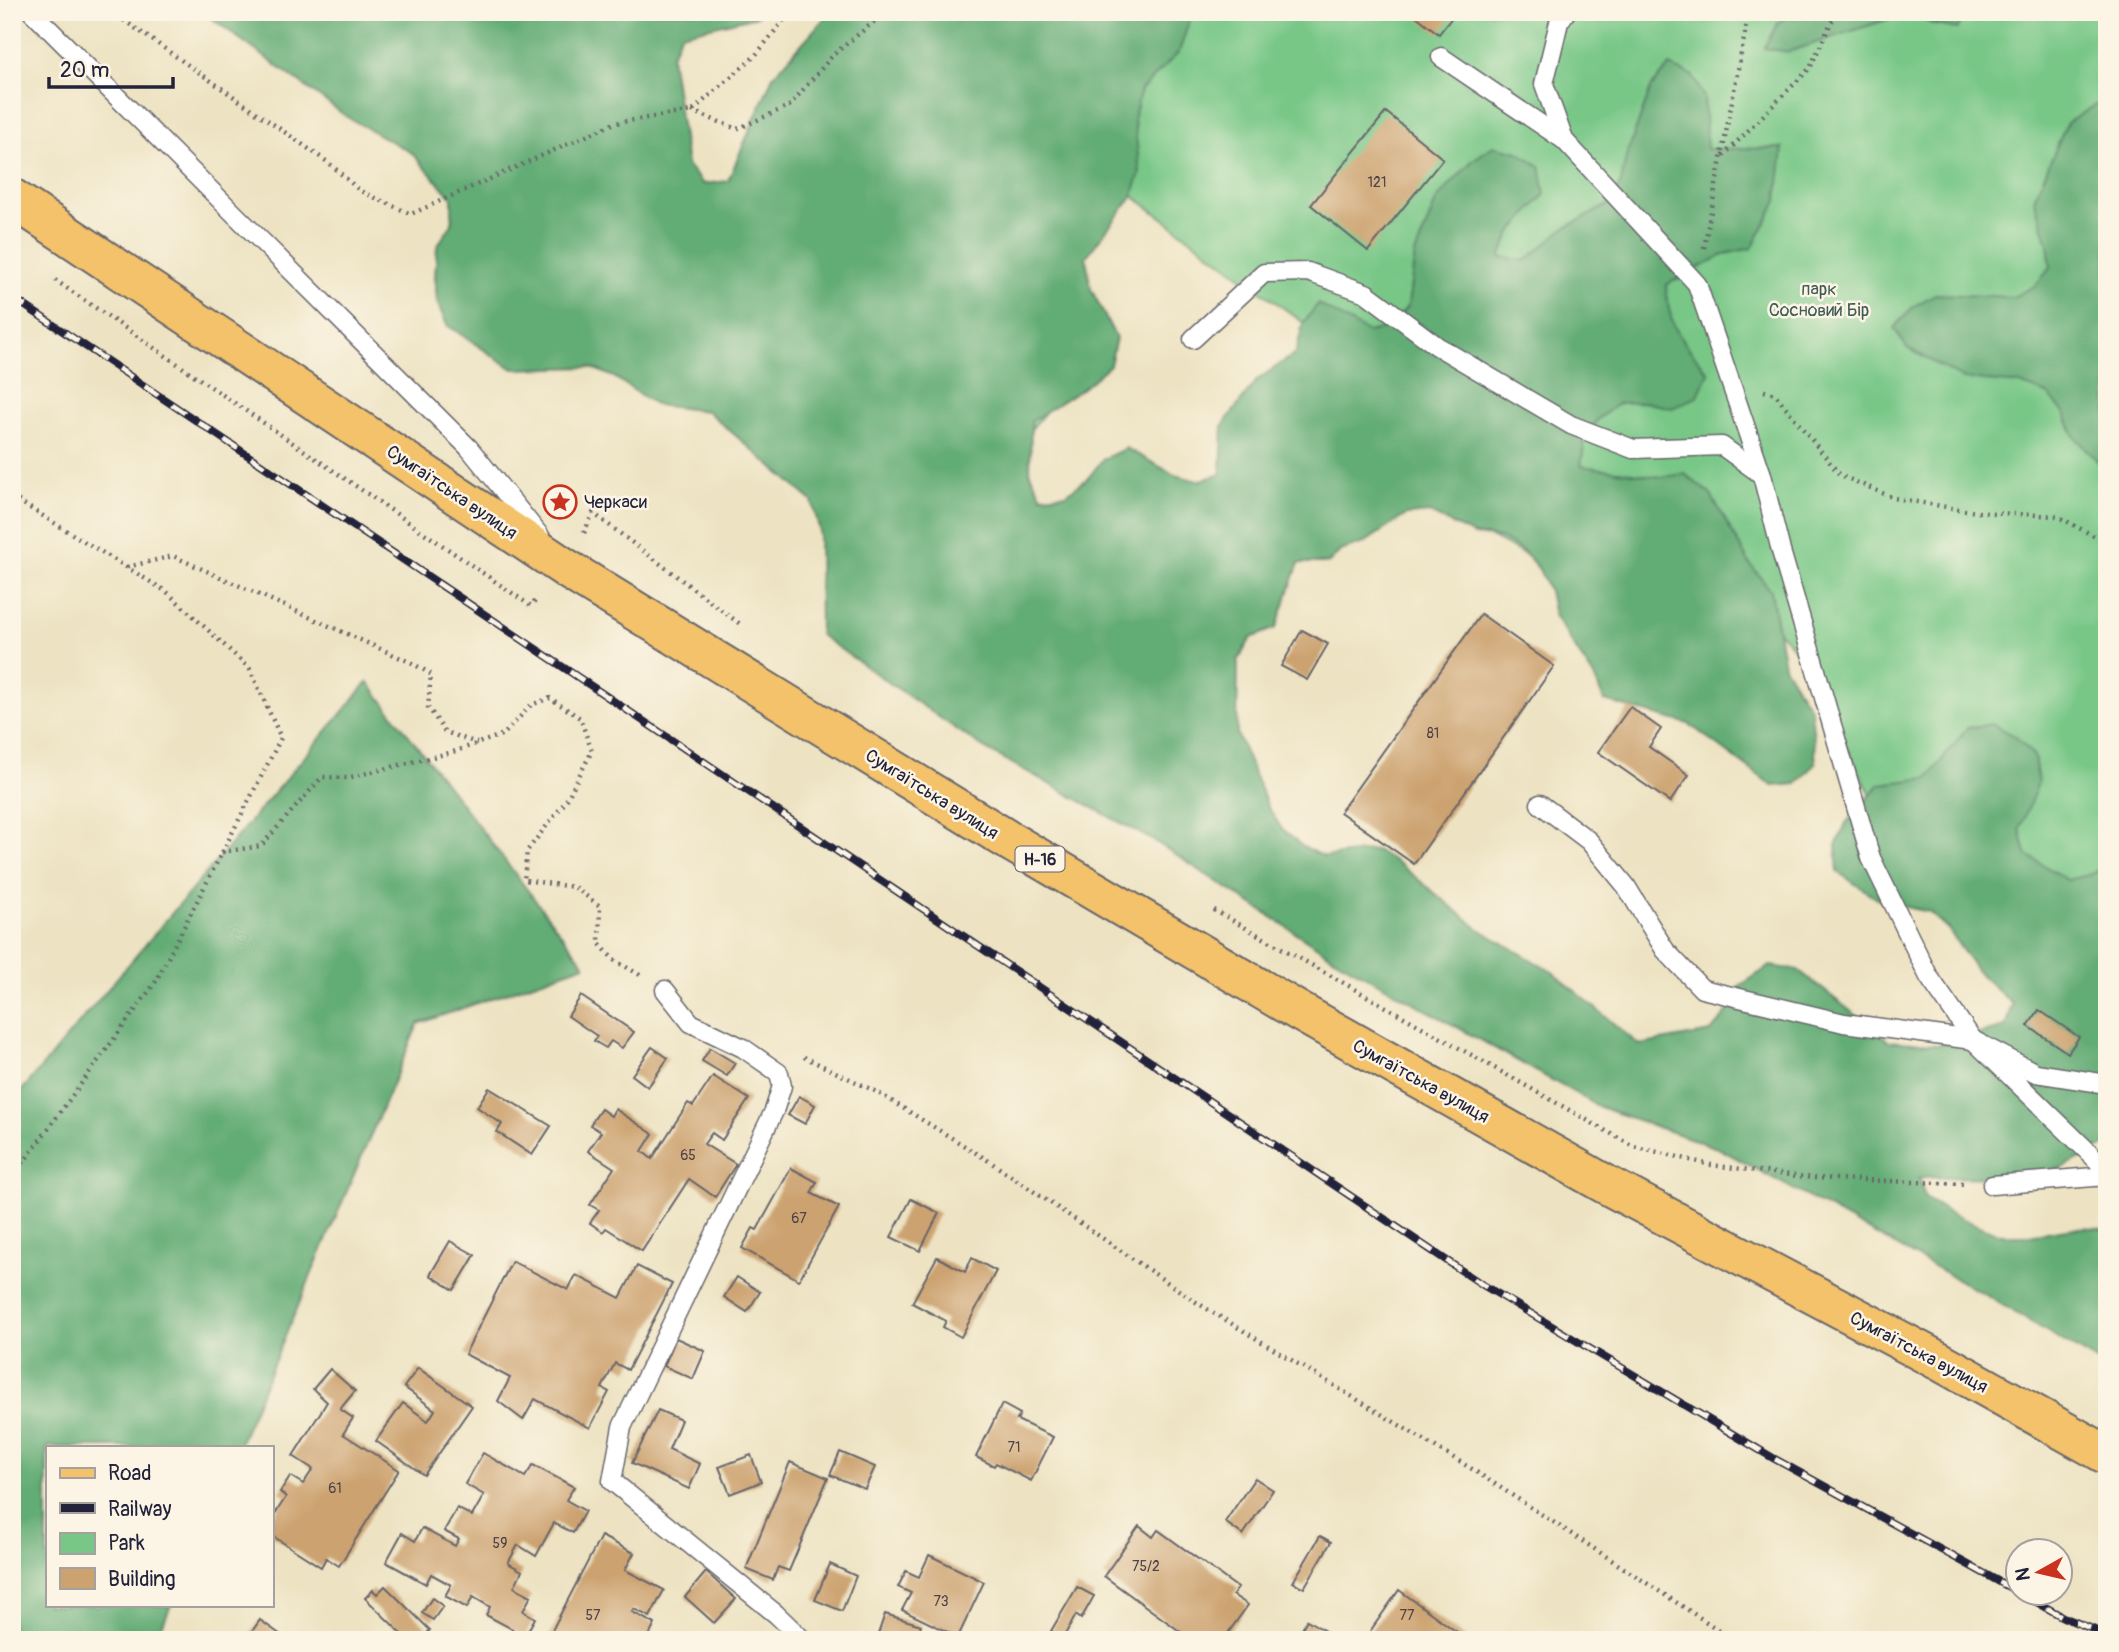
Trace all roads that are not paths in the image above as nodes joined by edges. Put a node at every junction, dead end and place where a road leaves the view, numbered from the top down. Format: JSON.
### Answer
{"nodes":[{"id":1,"x":32,"y":12,"type":"edge"},
{"id":2,"x":1566,"y":12,"type":"edge"},
{"id":3,"x":1441,"y":57,"type":"dead end"},
{"id":4,"x":1564,"y":140,"type":"junction"},
{"id":5,"x":12,"y":198,"type":"edge"},
{"id":6,"x":1193,"y":340,"type":"dead end"},
{"id":7,"x":1762,"y":475,"type":"junction"},
{"id":8,"x":567,"y":569,"type":"junction"},
{"id":9,"x":1540,"y":804,"type":"dead end"},
{"id":10,"x":665,"y":990,"type":"road end"},
{"id":11,"x":1973,"y":1040,"type":"junction"},
{"id":12,"x":2107,"y":1084,"type":"edge"},
{"id":13,"x":2107,"y":1170,"type":"edge"},
{"id":14,"x":2107,"y":1176,"type":"edge"},
{"id":15,"x":1992,"y":1185,"type":"road end"},
{"id":16,"x":2107,"y":1455,"type":"edge"},
{"id":17,"x":803,"y":1640,"type":"edge"}],
"edges":[{"from":1,"to":8,"type":"lane"},
{"from":2,"to":4,"type":"lane"},
{"from":3,"to":4,"type":"lane"},
{"from":4,"to":7,"type":"lane"},
{"from":5,"to":8,"type":"main road","name":"Сумгаїтська вулиця","number":"Н-16"},
{"from":6,"to":7,"type":"lane"},
{"from":7,"to":11,"type":"lane"},
{"from":8,"to":16,"type":"main road","name":"Сумгаїтська вулиця","number":"Н-16"},
{"from":9,"to":11,"type":"lane"},
{"from":10,"to":17,"type":"lane"},
{"from":11,"to":12,"type":"lane"},
{"from":11,"to":13,"type":"lane"},
{"from":14,"to":15,"type":"lane"}]}
